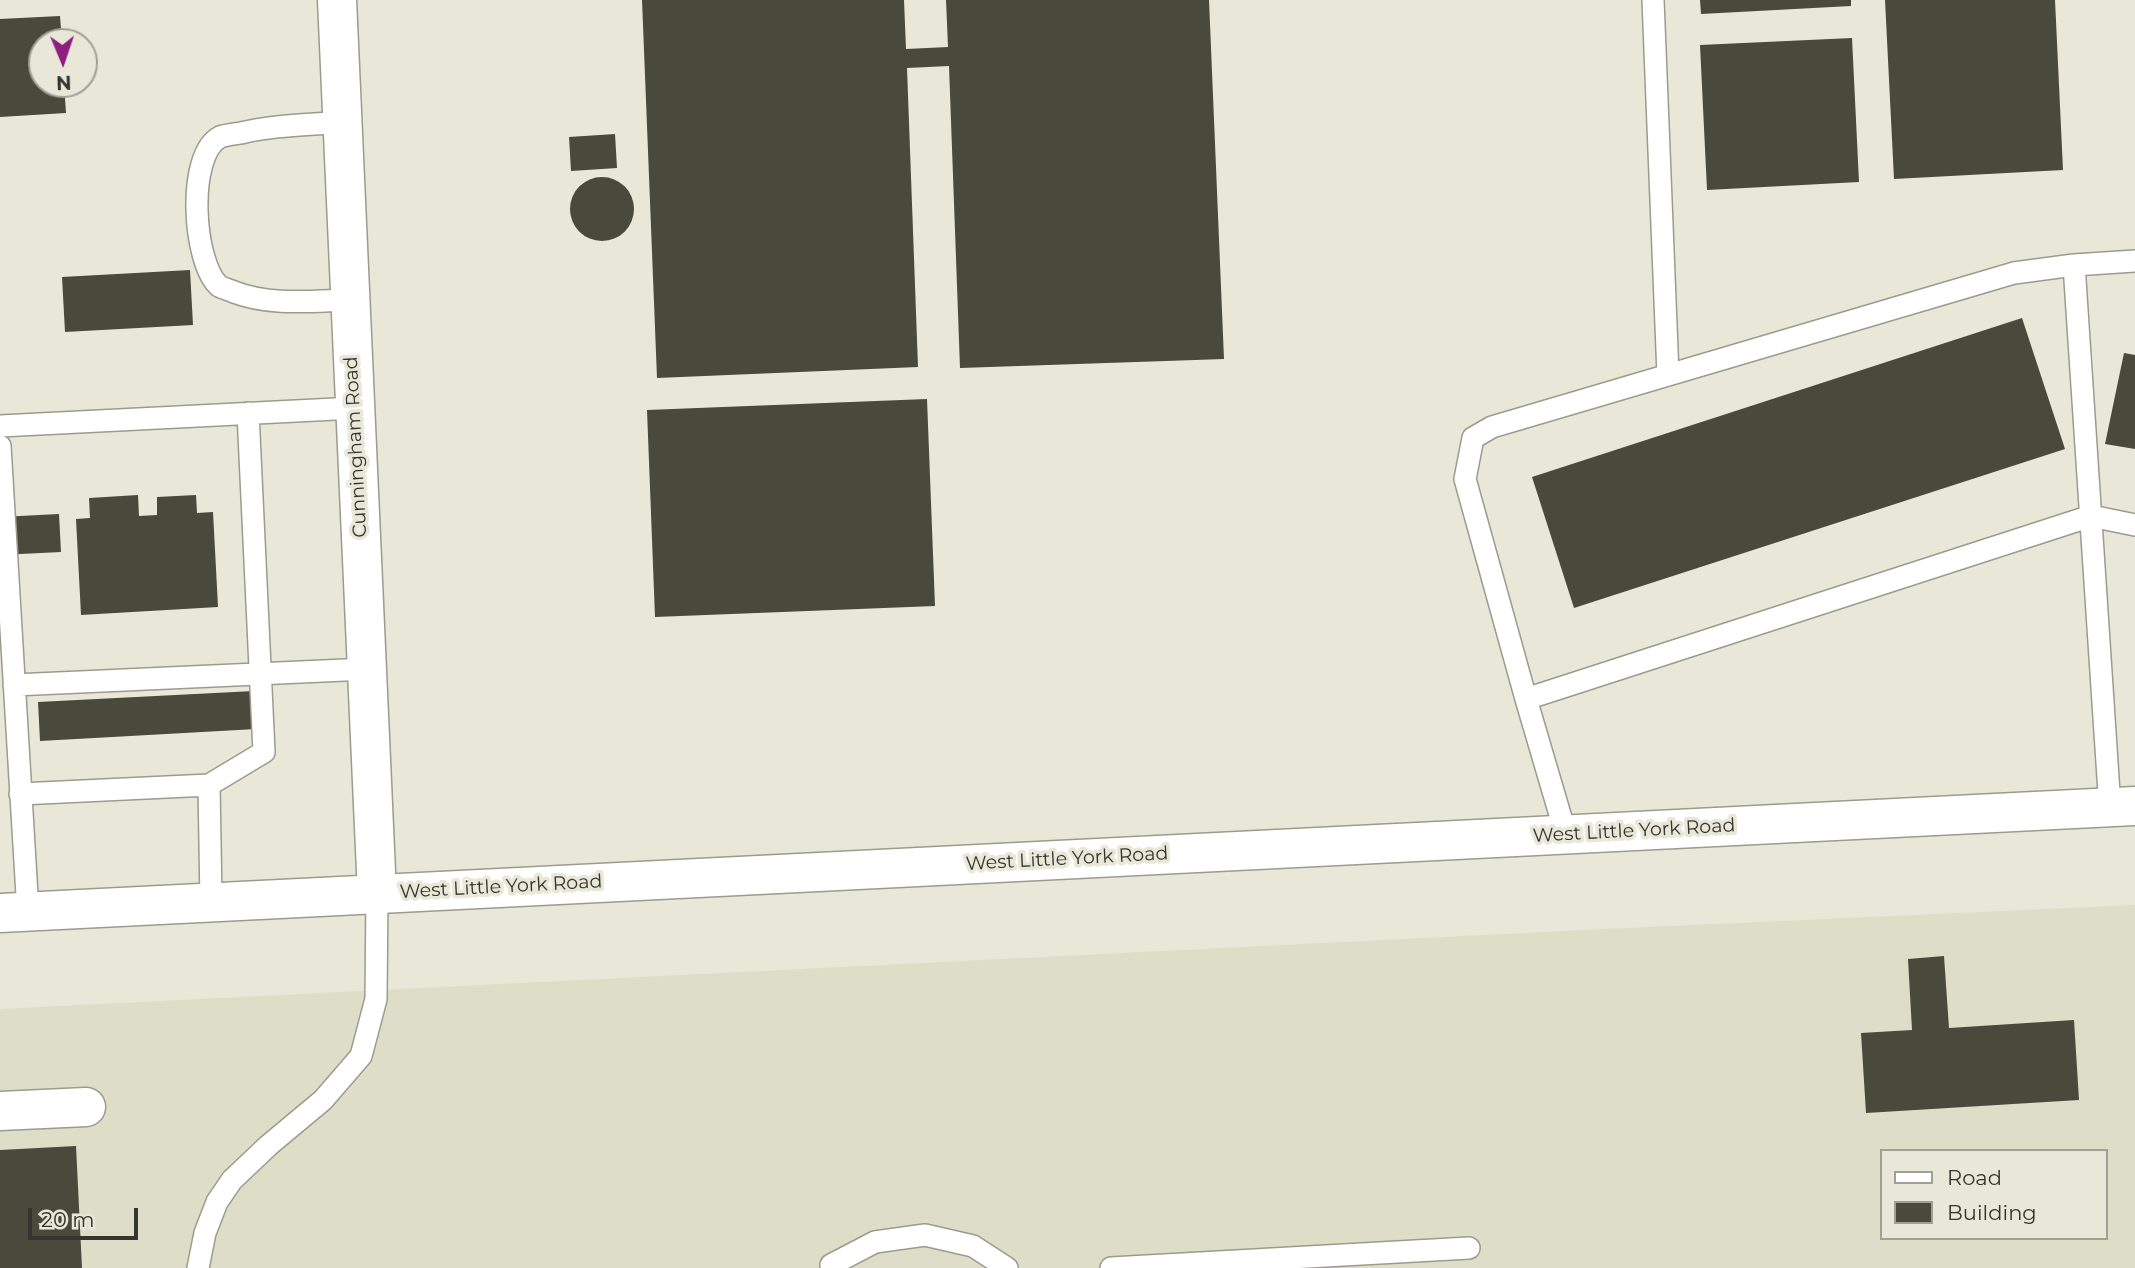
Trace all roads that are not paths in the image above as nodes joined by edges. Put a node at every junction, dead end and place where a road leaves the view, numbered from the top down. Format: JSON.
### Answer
{"nodes":[{"id":1,"x":337,"y":0,"type":"edge"},
{"id":2,"x":1653,"y":0,"type":"edge"},
{"id":3,"x":342,"y":122,"type":"junction"},
{"id":4,"x":2135,"y":261,"type":"edge"},
{"id":5,"x":2074,"y":265,"type":"junction"},
{"id":6,"x":349,"y":300,"type":"junction"},
{"id":7,"x":1668,"y":375,"type":"junction"},
{"id":8,"x":355,"y":408,"type":"junction"},
{"id":9,"x":248,"y":413,"type":"junction"},
{"id":10,"x":0,"y":426,"type":"edge"},
{"id":11,"x":0,"y":446,"type":"edge"},
{"id":12,"x":2091,"y":516,"type":"junction"},
{"id":13,"x":2135,"y":525,"type":"edge"},
{"id":14,"x":367,"y":669,"type":"junction"},
{"id":15,"x":261,"y":674,"type":"junction"},
{"id":16,"x":14,"y":685,"type":"junction"},
{"id":17,"x":1525,"y":699,"type":"junction"},
{"id":18,"x":209,"y":785,"type":"junction"},
{"id":19,"x":20,"y":794,"type":"junction"},
{"id":20,"x":2123,"y":807,"type":"edge"},
{"id":21,"x":1566,"y":835,"type":"junction"},
{"id":22,"x":377,"y":894,"type":"junction"},
{"id":23,"x":211,"y":902,"type":"junction"},
{"id":24,"x":14,"y":912,"type":"edge"},
{"id":25,"x":86,"y":1107,"type":"dead end"},
{"id":26,"x":0,"y":1111,"type":"edge"},
{"id":27,"x":1469,"y":1248,"type":"dead end"},
{"id":28,"x":831,"y":1265,"type":"dead end"},
{"id":29,"x":198,"y":1268,"type":"edge"},
{"id":30,"x":1007,"y":1268,"type":"edge"},
{"id":31,"x":1111,"y":1268,"type":"edge"}],
"edges":[{"from":1,"to":3,"type":"main road","name":"Cunningham Road"},
{"from":2,"to":7,"type":"lane"},
{"from":3,"to":6,"type":"main road","name":"Cunningham Road"},
{"from":3,"to":6,"type":"lane"},
{"from":4,"to":5,"type":"lane"},
{"from":5,"to":7,"type":"lane"},
{"from":5,"to":12,"type":"lane"},
{"from":6,"to":8,"type":"main road","name":"Cunningham Road"},
{"from":7,"to":17,"type":"lane"},
{"from":8,"to":9,"type":"lane"},
{"from":8,"to":14,"type":"main road","name":"Cunningham Road"},
{"from":9,"to":10,"type":"lane"},
{"from":9,"to":15,"type":"lane"},
{"from":11,"to":16,"type":"lane"},
{"from":12,"to":13,"type":"lane"},
{"from":12,"to":17,"type":"lane"},
{"from":12,"to":20,"type":"lane"},
{"from":14,"to":15,"type":"lane"},
{"from":14,"to":22,"type":"main road","name":"Cunningham Road"},
{"from":15,"to":16,"type":"lane"},
{"from":15,"to":18,"type":"lane"},
{"from":16,"to":19,"type":"lane"},
{"from":17,"to":21,"type":"lane"},
{"from":18,"to":19,"type":"lane"},
{"from":18,"to":23,"type":"lane"},
{"from":19,"to":24,"type":"lane"},
{"from":20,"to":21,"type":"main road","name":"West Little York Road"},
{"from":21,"to":22,"type":"main road","name":"West Little York Road"},
{"from":22,"to":23,"type":"main road","name":"West Little York Road"},
{"from":22,"to":29,"type":"lane"},
{"from":23,"to":24,"type":"main road","name":"West Little York Road"},
{"from":25,"to":26,"type":"main road"},
{"from":27,"to":31,"type":"lane"},
{"from":28,"to":30,"type":"lane"}]}
